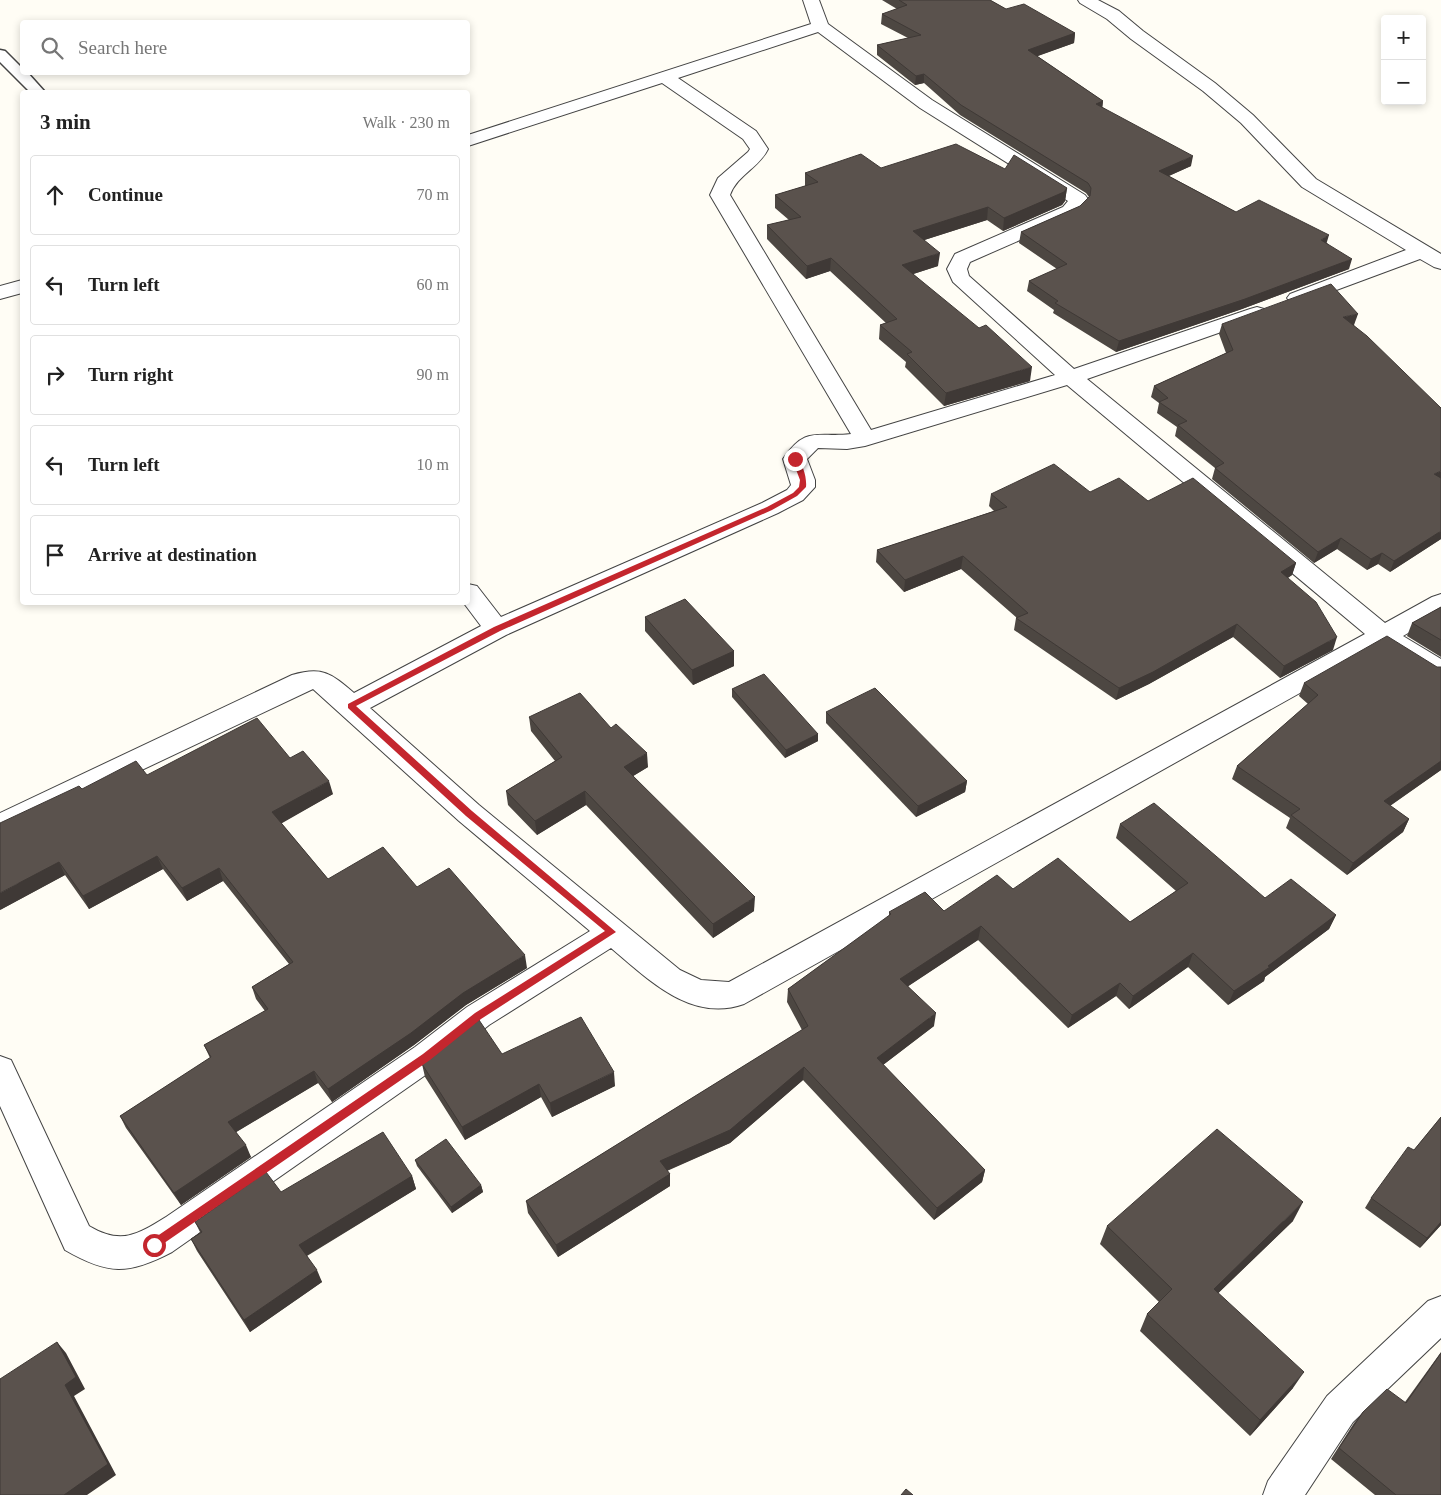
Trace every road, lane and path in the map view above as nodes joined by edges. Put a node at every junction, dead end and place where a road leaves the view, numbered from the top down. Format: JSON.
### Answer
{"nodes":[{"id":1,"x":811,"y":0,"type":"edge"},
{"id":2,"x":1086,"y":0,"type":"edge"},
{"id":3,"x":820,"y":26,"type":"junction"},
{"id":4,"x":0,"y":54,"type":"edge"},
{"id":5,"x":20,"y":74,"type":"edge"},
{"id":6,"x":21,"y":75,"type":"edge"},
{"id":7,"x":664,"y":77,"type":"junction"},
{"id":8,"x":36,"y":90,"type":"edge"},
{"id":9,"x":470,"y":140,"type":"edge"},
{"id":10,"x":1422,"y":251,"type":"junction"},
{"id":11,"x":1441,"y":263,"type":"edge"},
{"id":12,"x":20,"y":287,"type":"edge"},
{"id":13,"x":0,"y":293,"type":"edge"},
{"id":14,"x":1071,"y":377,"type":"junction"},
{"id":15,"x":865,"y":440,"type":"junction"},
{"id":16,"x":470,"y":595,"type":"edge"},
{"id":17,"x":1441,"y":603,"type":"edge"},
{"id":18,"x":497,"y":629,"type":"junction"},
{"id":19,"x":1384,"y":636,"type":"junction"},
{"id":20,"x":1441,"y":671,"type":"edge"},
{"id":21,"x":351,"y":706,"type":"junction"},
{"id":22,"x":0,"y":826,"type":"edge"},
{"id":23,"x":612,"y":932,"type":"junction"},
{"id":24,"x":0,"y":1070,"type":"edge"},
{"id":25,"x":1441,"y":1313,"type":"edge"},
{"id":26,"x":1282,"y":1495,"type":"edge"}],
"edges":[{"from":1,"to":3,"type":"street"},
{"from":2,"to":10,"type":"street"},
{"from":3,"to":7,"type":"street"},
{"from":3,"to":14,"type":"street"},
{"from":4,"to":5,"type":"lane"},
{"from":6,"to":8,"type":"lane"},
{"from":7,"to":9,"type":"street"},
{"from":7,"to":15,"type":"street"},
{"from":10,"to":11,"type":"street"},
{"from":10,"to":14,"type":"street"},
{"from":12,"to":13,"type":"street"},
{"from":14,"to":15,"type":"street"},
{"from":14,"to":19,"type":"street"},
{"from":15,"to":18,"type":"street"},
{"from":16,"to":18,"type":"street"},
{"from":17,"to":19,"type":"street"},
{"from":18,"to":21,"type":"street"},
{"from":19,"to":20,"type":"street"},
{"from":19,"to":23,"type":"street"},
{"from":21,"to":22,"type":"street"},
{"from":21,"to":23,"type":"street"},
{"from":23,"to":24,"type":"street"},
{"from":25,"to":26,"type":"street"}]}
